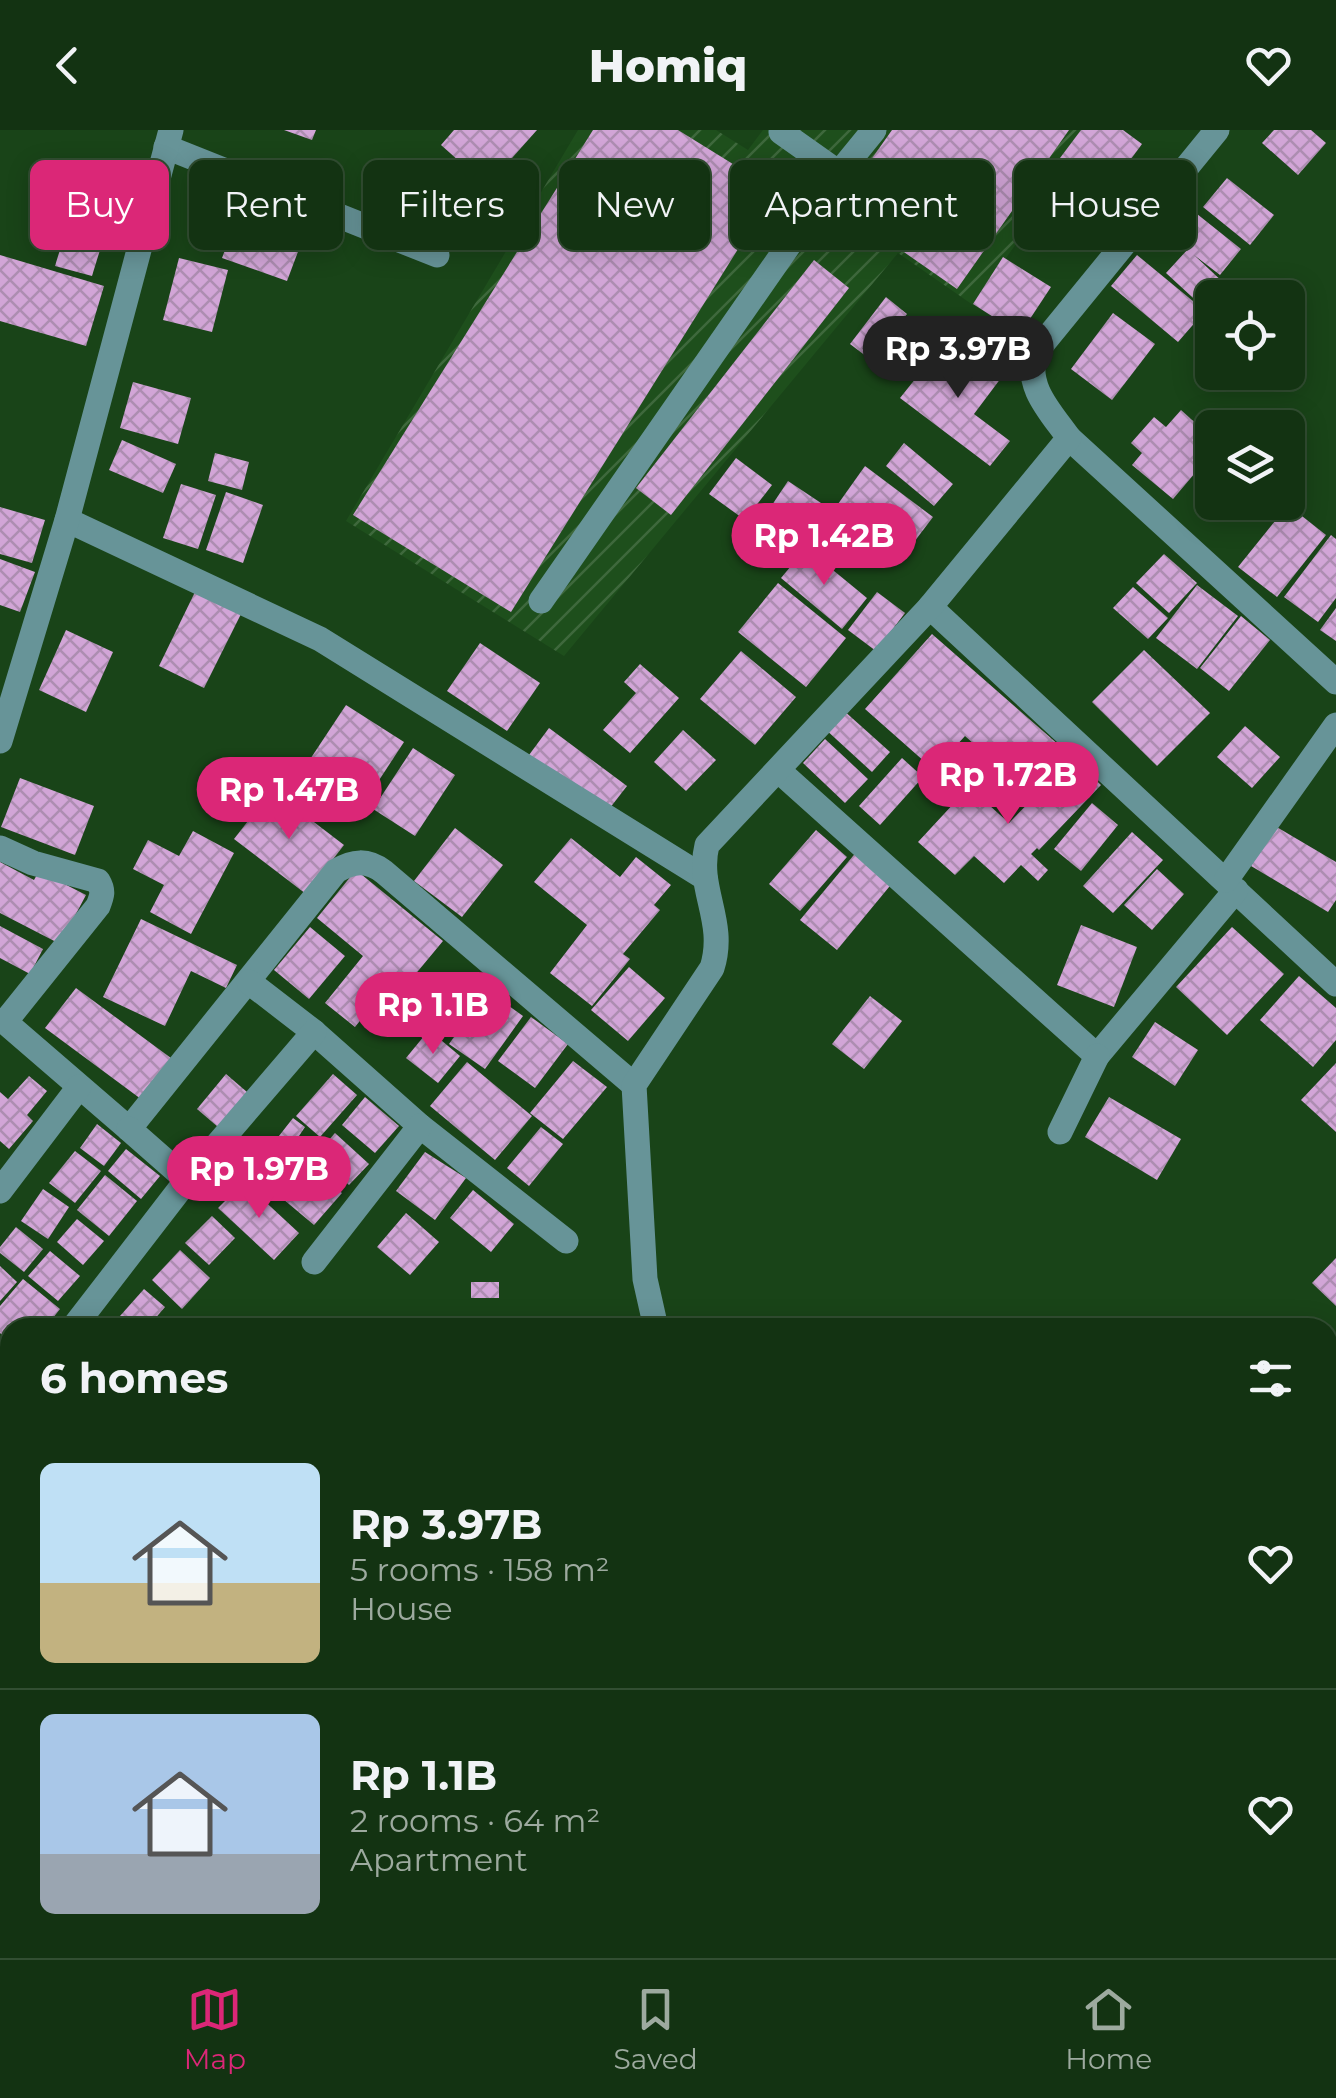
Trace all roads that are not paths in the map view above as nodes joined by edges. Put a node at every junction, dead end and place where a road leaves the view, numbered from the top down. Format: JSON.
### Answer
{"nodes":[{"id":1,"x":874,"y":130,"type":"edge"},
{"id":2,"x":1217,"y":130,"type":"edge"},
{"id":3,"x":781,"y":132,"type":"edge"},
{"id":4,"x":168,"y":138,"type":"edge"},
{"id":5,"x":820,"y":160,"type":"edge"},
{"id":6,"x":850,"y":160,"type":"edge"},
{"id":7,"x":786,"y":250,"type":"edge"},
{"id":8,"x":437,"y":255,"type":"dead end"},
{"id":9,"x":1069,"y":438,"type":"junction"},
{"id":10,"x":66,"y":520,"type":"junction"},
{"id":11,"x":541,"y":601,"type":"dead end"},
{"id":12,"x":930,"y":607,"type":"junction"},
{"id":13,"x":1336,"y":682,"type":"edge"},
{"id":14,"x":1336,"y":725,"type":"edge"},
{"id":15,"x":0,"y":740,"type":"edge"},
{"id":16,"x":779,"y":771,"type":"junction"},
{"id":17,"x":0,"y":848,"type":"edge"},
{"id":18,"x":705,"y":878,"type":"junction"},
{"id":19,"x":1231,"y":885,"type":"junction"},
{"id":20,"x":249,"y":982,"type":"junction"},
{"id":21,"x":1336,"y":984,"type":"edge"},
{"id":22,"x":2,"y":1020,"type":"edge"},
{"id":23,"x":314,"y":1032,"type":"junction"},
{"id":24,"x":1097,"y":1056,"type":"junction"},
{"id":25,"x":634,"y":1084,"type":"junction"},
{"id":26,"x":79,"y":1087,"type":"junction"},
{"id":27,"x":420,"y":1126,"type":"junction"},
{"id":28,"x":129,"y":1129,"type":"junction"},
{"id":29,"x":1060,"y":1132,"type":"dead end"},
{"id":30,"x":188,"y":1180,"type":"junction"},
{"id":31,"x":0,"y":1190,"type":"edge"},
{"id":32,"x":566,"y":1240,"type":"dead end"},
{"id":33,"x":314,"y":1262,"type":"dead end"},
{"id":34,"x":82,"y":1318,"type":"edge"},
{"id":35,"x":654,"y":1318,"type":"edge"}],
"edges":[{"from":1,"to":6,"type":"street"},
{"from":2,"to":9,"type":"street"},
{"from":3,"to":5,"type":"street"},
{"from":4,"to":8,"type":"street"},
{"from":4,"to":10,"type":"street"},
{"from":7,"to":11,"type":"street"},
{"from":9,"to":12,"type":"street"},
{"from":9,"to":13,"type":"street"},
{"from":10,"to":15,"type":"street"},
{"from":10,"to":18,"type":"street"},
{"from":12,"to":16,"type":"street"},
{"from":12,"to":19,"type":"street"},
{"from":14,"to":19,"type":"street"},
{"from":16,"to":18,"type":"street"},
{"from":16,"to":24,"type":"street"},
{"from":17,"to":22,"type":"street"},
{"from":18,"to":25,"type":"street"},
{"from":19,"to":21,"type":"street"},
{"from":19,"to":24,"type":"street"},
{"from":20,"to":23,"type":"street"},
{"from":20,"to":25,"type":"street"},
{"from":20,"to":28,"type":"street"},
{"from":22,"to":26,"type":"street"},
{"from":23,"to":27,"type":"street"},
{"from":23,"to":30,"type":"street"},
{"from":24,"to":29,"type":"street"},
{"from":25,"to":35,"type":"street"},
{"from":26,"to":28,"type":"street"},
{"from":26,"to":31,"type":"street"},
{"from":27,"to":32,"type":"street"},
{"from":27,"to":33,"type":"street"},
{"from":28,"to":30,"type":"street"},
{"from":30,"to":34,"type":"street"}]}
